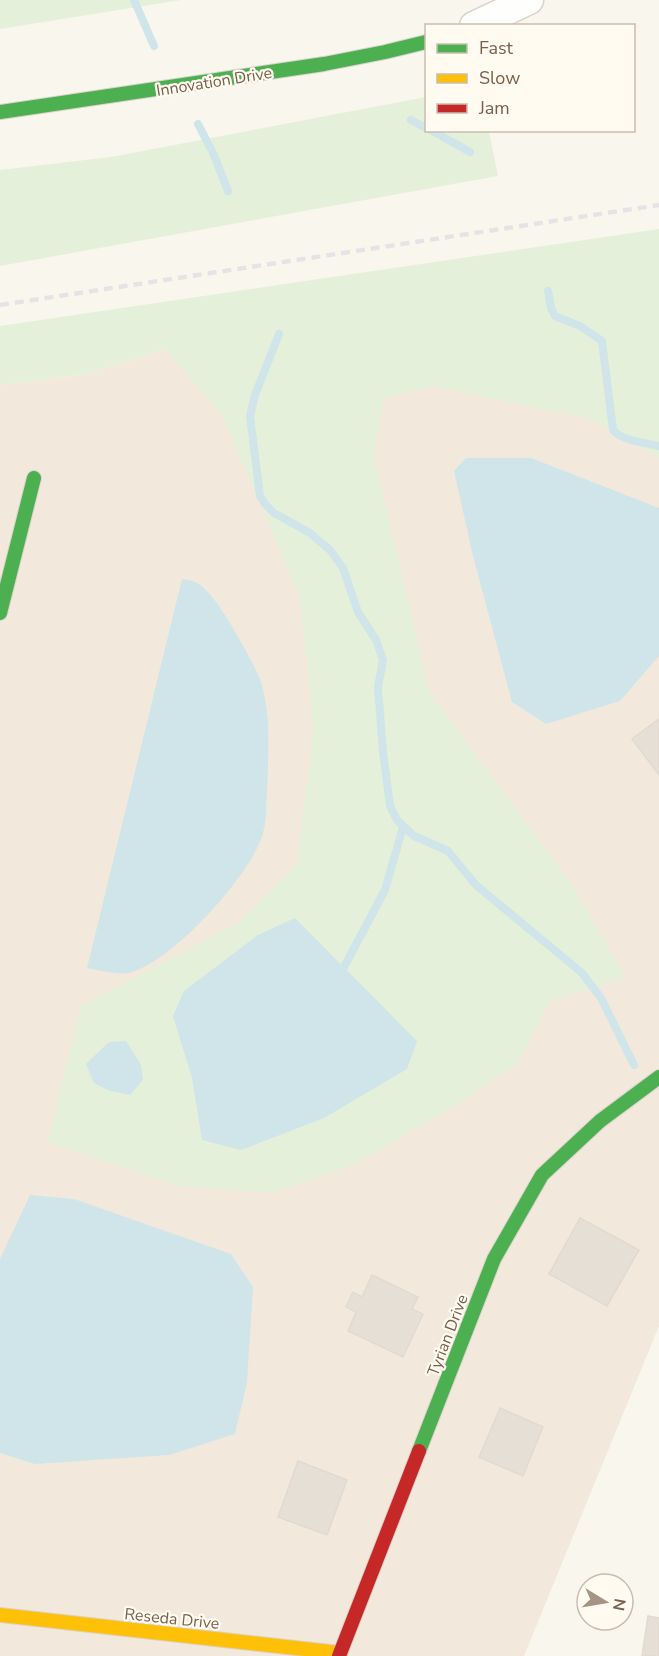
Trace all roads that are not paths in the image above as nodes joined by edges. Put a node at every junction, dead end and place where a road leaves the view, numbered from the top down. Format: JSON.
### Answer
{"nodes":[{"id":1,"x":529,"y":0,"type":"edge"},
{"id":2,"x":478,"y":24,"type":"edge"},
{"id":3,"x":425,"y":42,"type":"edge"},
{"id":4,"x":0,"y":112,"type":"edge"},
{"id":5,"x":34,"y":478,"type":"dead end"},
{"id":6,"x":4,"y":582,"type":"edge"},
{"id":7,"x":0,"y":613,"type":"edge"},
{"id":8,"x":659,"y":1077,"type":"edge"},
{"id":9,"x":0,"y":1615,"type":"edge"},
{"id":10,"x":340,"y":1655,"type":"edge"}],
"edges":[{"from":1,"to":2,"type":"street"},
{"from":3,"to":4,"type":"street","name":"Innovation Drive"},
{"from":5,"to":6,"type":"street"},
{"from":6,"to":7,"type":"street"},
{"from":8,"to":10,"type":"street","name":"Tyrian Drive"},
{"from":9,"to":10,"type":"street","name":"Reseda Drive"}]}
